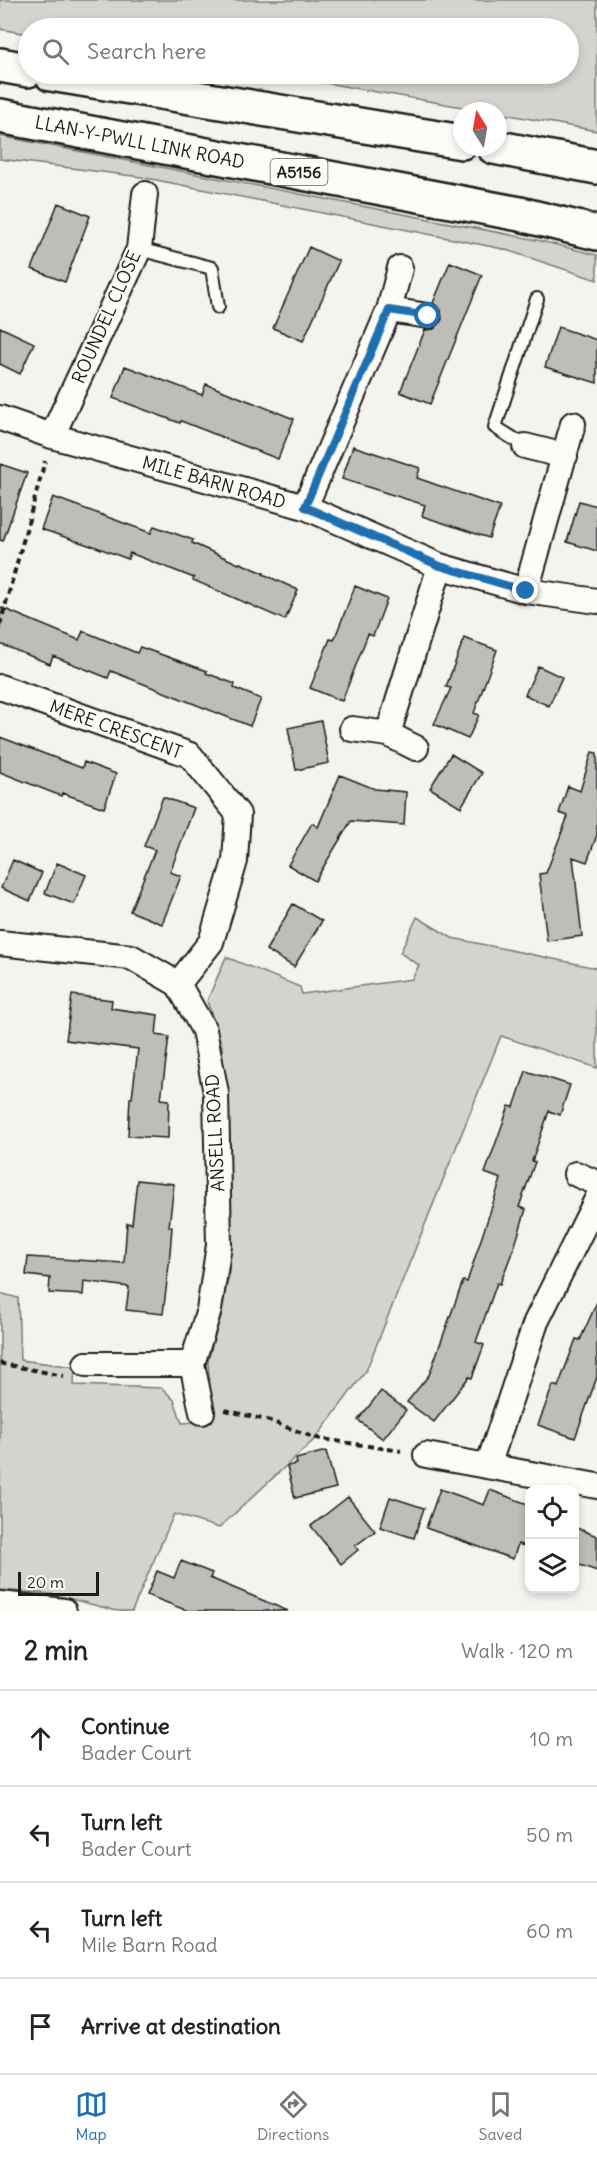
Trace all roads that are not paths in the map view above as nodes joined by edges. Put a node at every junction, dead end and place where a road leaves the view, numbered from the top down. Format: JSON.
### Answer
{"nodes":[{"id":1,"x":0,"y":65,"type":"edge"},
{"id":2,"x":18,"y":68,"type":"edge"},
{"id":3,"x":111,"y":84,"type":"edge"},
{"id":4,"x":0,"y":116,"type":"edge"},
{"id":5,"x":453,"y":141,"type":"edge"},
{"id":6,"x":507,"y":150,"type":"edge"},
{"id":7,"x":597,"y":167,"type":"edge"},
{"id":8,"x":145,"y":194,"type":"dead end"},
{"id":9,"x":597,"y":233,"type":"edge"},
{"id":10,"x":139,"y":249,"type":"junction"},
{"id":11,"x":400,"y":268,"type":"dead end"},
{"id":12,"x":537,"y":299,"type":"dead end"},
{"id":13,"x":218,"y":307,"type":"dead end"},
{"id":14,"x":389,"y":310,"type":"junction"},
{"id":15,"x":428,"y":316,"type":"dead end"},
{"id":16,"x":0,"y":418,"type":"edge"},
{"id":17,"x":573,"y":424,"type":"dead end"},
{"id":18,"x":52,"y":436,"type":"junction"},
{"id":19,"x":525,"y":446,"type":"joint"},
{"id":20,"x":565,"y":456,"type":"junction"},
{"id":21,"x":305,"y":507,"type":"junction"},
{"id":22,"x":440,"y":566,"type":"junction"},
{"id":23,"x":526,"y":591,"type":"junction"},
{"id":24,"x":597,"y":601,"type":"edge"},
{"id":25,"x":0,"y":687,"type":"edge"},
{"id":26,"x":352,"y":729,"type":"dead end"},
{"id":27,"x":388,"y":734,"type":"junction"},
{"id":28,"x":416,"y":748,"type":"dead end"},
{"id":29,"x":0,"y":943,"type":"edge"},
{"id":30,"x":178,"y":984,"type":"junction"},
{"id":31,"x":597,"y":1199,"type":"edge"},
{"id":32,"x":86,"y":1364,"type":"dead end"},
{"id":33,"x":192,"y":1364,"type":"junction"},
{"id":34,"x":202,"y":1412,"type":"dead end"},
{"id":35,"x":426,"y":1455,"type":"dead end"},
{"id":36,"x":488,"y":1466,"type":"junction"},
{"id":37,"x":597,"y":1486,"type":"edge"},
{"id":38,"x":0,"y":1604,"type":"edge"},
{"id":39,"x":64,"y":1611,"type":"edge"}],
"edges":[{"from":1,"to":2,"type":"highway"},
{"from":3,"to":5,"type":"highway"},
{"from":4,"to":9,"type":"highway","name":"LLAN-Y-PWLL LINK ROAD","number":"A5156"},
{"from":6,"to":7,"type":"highway"},
{"from":8,"to":10,"type":"street","name":"ROUNDEL CLOSE"},
{"from":10,"to":13,"type":"lane"},
{"from":10,"to":18,"type":"street","name":"ROUNDEL CLOSE"},
{"from":11,"to":14,"type":"street"},
{"from":12,"to":19,"type":"lane"},
{"from":14,"to":15,"type":"street"},
{"from":14,"to":21,"type":"street"},
{"from":16,"to":18,"type":"street","name":"MILE BARN ROAD"},
{"from":17,"to":20,"type":"street"},
{"from":18,"to":21,"type":"street","name":"MILE BARN ROAD"},
{"from":19,"to":20,"type":"street"},
{"from":20,"to":23,"type":"street"},
{"from":21,"to":22,"type":"street","name":"MILE BARN ROAD"},
{"from":22,"to":23,"type":"street","name":"MILE BARN ROAD"},
{"from":22,"to":27,"type":"street"},
{"from":23,"to":24,"type":"street","name":"MILE BARN ROAD"},
{"from":25,"to":30,"type":"street","name":"MERE CRESCENT"},
{"from":26,"to":27,"type":"street"},
{"from":27,"to":28,"type":"street"},
{"from":29,"to":30,"type":"street"},
{"from":30,"to":33,"type":"street","name":"ANSELL ROAD"},
{"from":31,"to":36,"type":"street"},
{"from":32,"to":33,"type":"street"},
{"from":33,"to":34,"type":"street","name":"ANSELL ROAD"},
{"from":35,"to":36,"type":"street"},
{"from":36,"to":37,"type":"street"},
{"from":38,"to":39,"type":"street"}]}
